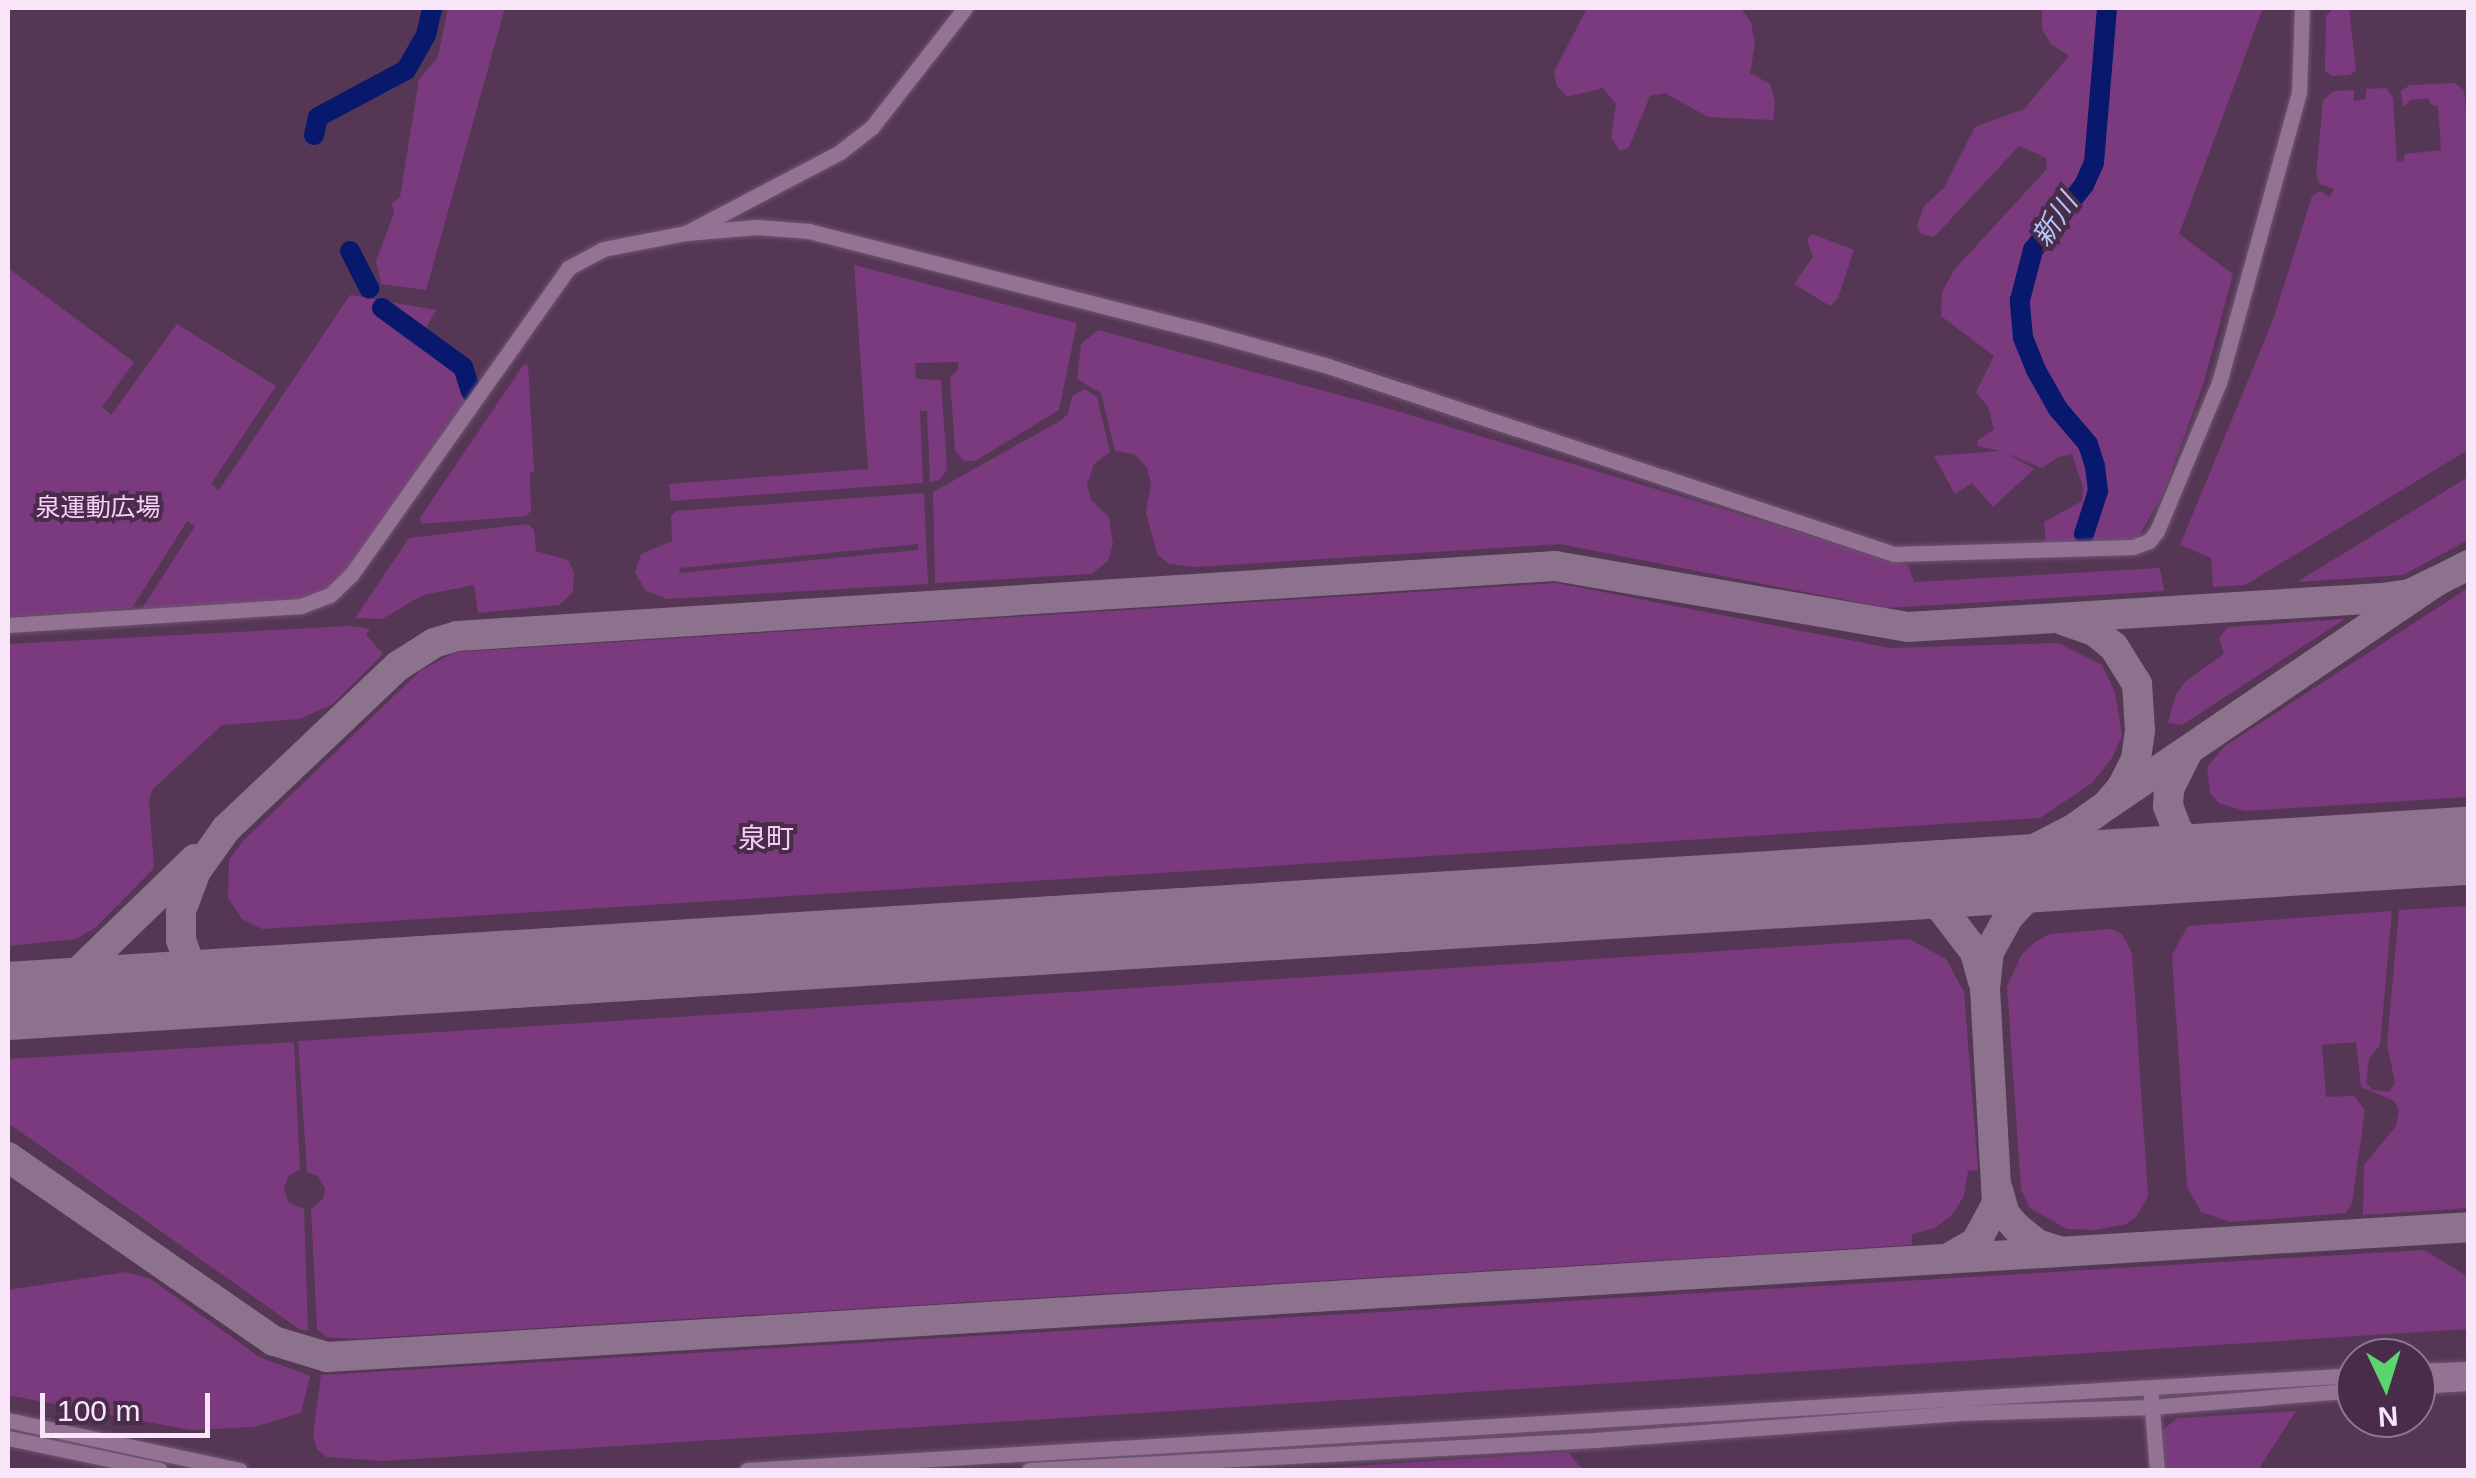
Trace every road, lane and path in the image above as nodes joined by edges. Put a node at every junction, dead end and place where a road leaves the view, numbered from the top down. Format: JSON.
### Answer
{"nodes":[{"id":1,"x":965,"y":8,"type":"edge"},
{"id":2,"x":2302,"y":8,"type":"edge"},
{"id":3,"x":686,"y":233,"type":"junction"},
{"id":4,"x":8,"y":625,"type":"edge"},
{"id":5,"x":2468,"y":1369,"type":"edge"},
{"id":6,"x":2436,"y":1371,"type":"edge"},
{"id":7,"x":2336,"y":1377,"type":"edge"},
{"id":8,"x":2468,"y":1383,"type":"edge"},
{"id":9,"x":2436,"y":1385,"type":"edge"},
{"id":10,"x":2150,"y":1388,"type":"junction"},
{"id":11,"x":2336,"y":1392,"type":"edge"},
{"id":12,"x":2151,"y":1407,"type":"junction"},
{"id":13,"x":8,"y":1420,"type":"edge"},
{"id":14,"x":8,"y":1438,"type":"edge"},
{"id":15,"x":160,"y":1470,"type":"edge"},
{"id":16,"x":240,"y":1470,"type":"edge"},
{"id":17,"x":747,"y":1470,"type":"edge"},
{"id":18,"x":1029,"y":1470,"type":"edge"},
{"id":19,"x":2156,"y":1470,"type":"edge"}],
"edges":[{"from":1,"to":3,"type":"street"},
{"from":2,"to":3,"type":"street"},
{"from":3,"to":4,"type":"street"},
{"from":5,"to":6,"type":"street"},
{"from":7,"to":10,"type":"street"},
{"from":8,"to":9,"type":"street"},
{"from":10,"to":12,"type":"street"},
{"from":10,"to":17,"type":"street"},
{"from":11,"to":12,"type":"street"},
{"from":12,"to":18,"type":"street"},
{"from":12,"to":19,"type":"street"},
{"from":13,"to":16,"type":"street"},
{"from":14,"to":15,"type":"street"}]}
